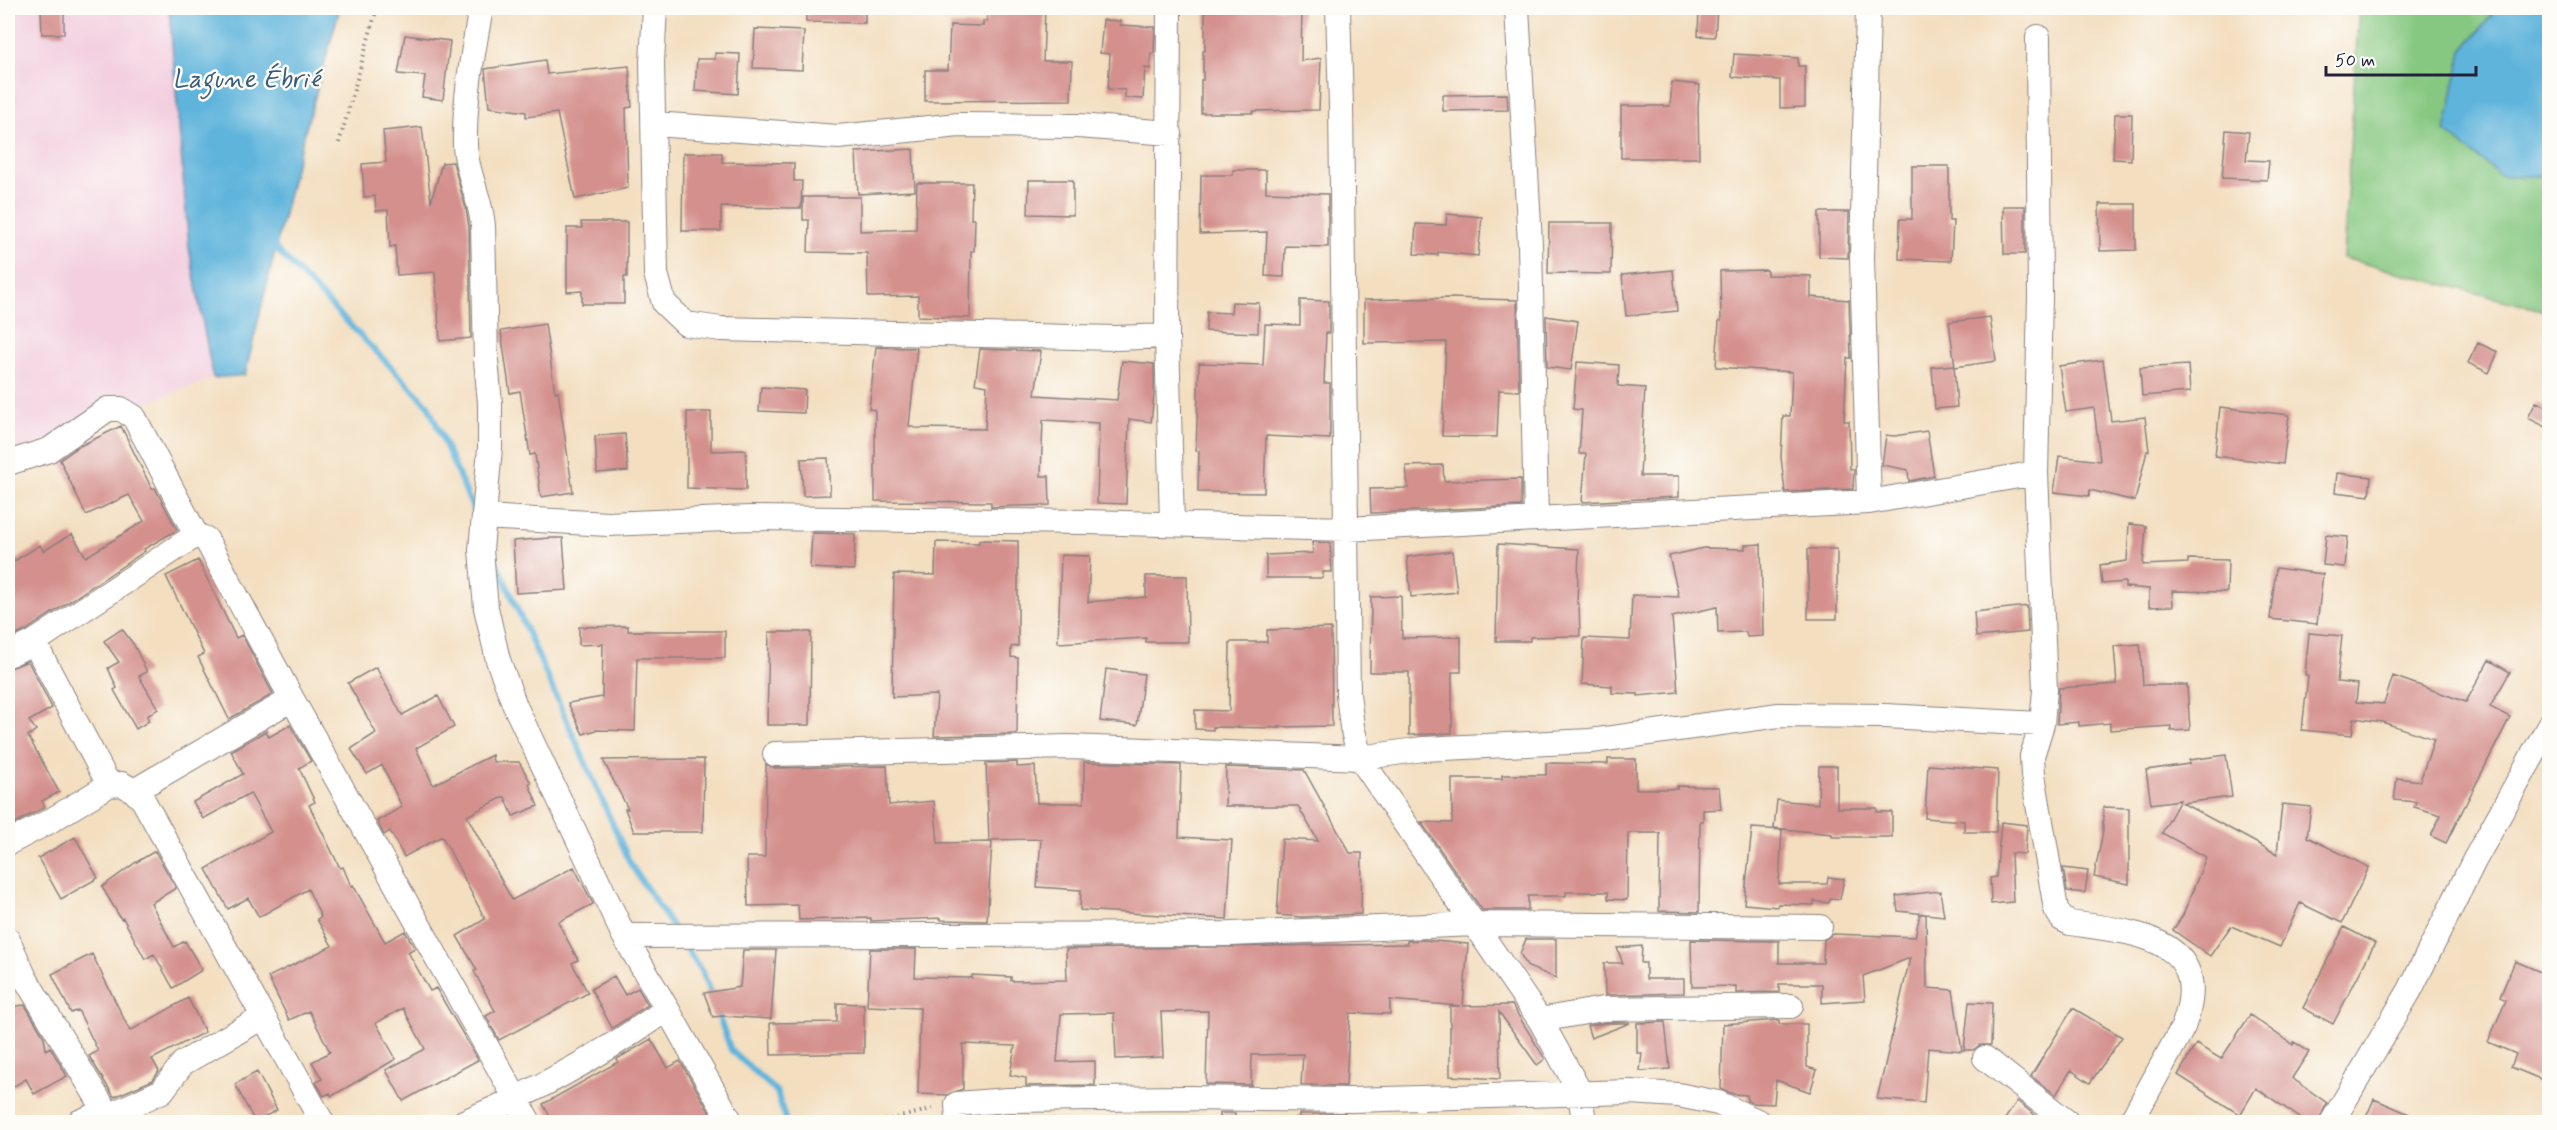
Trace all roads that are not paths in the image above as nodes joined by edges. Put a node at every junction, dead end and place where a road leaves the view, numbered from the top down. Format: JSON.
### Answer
{"nodes":[{"id":1,"x":481,"y":8,"type":"edge"},
{"id":2,"x":655,"y":8,"type":"edge"},
{"id":3,"x":1169,"y":8,"type":"edge"},
{"id":4,"x":1338,"y":8,"type":"edge"},
{"id":5,"x":1517,"y":8,"type":"edge"},
{"id":6,"x":1868,"y":8,"type":"edge"},
{"id":7,"x":2038,"y":38,"type":"dead end"},
{"id":8,"x":654,"y":124,"type":"junction"},
{"id":9,"x":1170,"y":133,"type":"junction"},
{"id":10,"x":1167,"y":336,"type":"junction"},
{"id":11,"x":8,"y":463,"type":"edge"},
{"id":12,"x":2036,"y":473,"type":"junction"},
{"id":13,"x":1869,"y":502,"type":"junction"},
{"id":14,"x":484,"y":518,"type":"junction"},
{"id":15,"x":1536,"y":519,"type":"junction"},
{"id":16,"x":1172,"y":524,"type":"junction"},
{"id":17,"x":1347,"y":529,"type":"junction"},
{"id":18,"x":196,"y":535,"type":"junction"},
{"id":19,"x":34,"y":642,"type":"junction"},
{"id":20,"x":8,"y":655,"type":"edge"},
{"id":21,"x":292,"y":699,"type":"junction"},
{"id":22,"x":2042,"y":724,"type":"junction"},
{"id":23,"x":2550,"y":724,"type":"edge"},
{"id":24,"x":775,"y":754,"type":"dead end"},
{"id":25,"x":1360,"y":758,"type":"junction"},
{"id":26,"x":109,"y":785,"type":"junction"},
{"id":27,"x":135,"y":791,"type":"junction"},
{"id":28,"x":8,"y":843,"type":"edge"},
{"id":29,"x":1476,"y":924,"type":"junction"},
{"id":30,"x":1820,"y":927,"type":"dead end"},
{"id":31,"x":624,"y":936,"type":"junction"},
{"id":32,"x":8,"y":940,"type":"edge"},
{"id":33,"x":1791,"y":1006,"type":"dead end"},
{"id":34,"x":667,"y":1010,"type":"junction"},
{"id":35,"x":263,"y":1017,"type":"junction"},
{"id":36,"x":1540,"y":1020,"type":"junction"},
{"id":37,"x":1985,"y":1058,"type":"dead end"},
{"id":38,"x":1580,"y":1092,"type":"junction"},
{"id":39,"x":516,"y":1100,"type":"junction"},
{"id":40,"x":106,"y":1112,"type":"junction"},
{"id":41,"x":957,"y":1113,"type":"edge"},
{"id":42,"x":79,"y":1122,"type":"edge"},
{"id":43,"x":322,"y":1122,"type":"edge"},
{"id":44,"x":464,"y":1122,"type":"edge"},
{"id":45,"x":529,"y":1122,"type":"edge"},
{"id":46,"x":731,"y":1122,"type":"edge"},
{"id":47,"x":1584,"y":1122,"type":"edge"},
{"id":48,"x":1759,"y":1122,"type":"edge"},
{"id":49,"x":2067,"y":1122,"type":"edge"},
{"id":50,"x":2131,"y":1122,"type":"edge"},
{"id":51,"x":2332,"y":1122,"type":"edge"}],
"edges":[{"from":1,"to":14,"type":"street"},
{"from":2,"to":8,"type":"street"},
{"from":3,"to":9,"type":"street"},
{"from":4,"to":17,"type":"street"},
{"from":5,"to":15,"type":"street"},
{"from":6,"to":13,"type":"street"},
{"from":7,"to":12,"type":"street"},
{"from":8,"to":9,"type":"street"},
{"from":8,"to":10,"type":"street"},
{"from":9,"to":10,"type":"street"},
{"from":10,"to":16,"type":"street"},
{"from":11,"to":18,"type":"street"},
{"from":12,"to":13,"type":"street"},
{"from":12,"to":22,"type":"street"},
{"from":13,"to":15,"type":"street"},
{"from":14,"to":16,"type":"street"},
{"from":14,"to":31,"type":"street"},
{"from":15,"to":17,"type":"street"},
{"from":16,"to":17,"type":"street"},
{"from":17,"to":25,"type":"street"},
{"from":18,"to":19,"type":"street"},
{"from":18,"to":21,"type":"street"},
{"from":19,"to":20,"type":"street"},
{"from":19,"to":26,"type":"street"},
{"from":21,"to":27,"type":"street"},
{"from":21,"to":39,"type":"street"},
{"from":22,"to":25,"type":"street"},
{"from":22,"to":50,"type":"street"},
{"from":23,"to":51,"type":"street"},
{"from":24,"to":25,"type":"street"},
{"from":25,"to":29,"type":"street"},
{"from":26,"to":27,"type":"street"},
{"from":26,"to":28,"type":"street"},
{"from":27,"to":35,"type":"street"},
{"from":29,"to":30,"type":"street"},
{"from":29,"to":31,"type":"street"},
{"from":29,"to":36,"type":"street"},
{"from":31,"to":34,"type":"street"},
{"from":32,"to":40,"type":"street"},
{"from":33,"to":36,"type":"street"},
{"from":34,"to":39,"type":"street"},
{"from":34,"to":46,"type":"street"},
{"from":35,"to":40,"type":"street"},
{"from":35,"to":43,"type":"street"},
{"from":36,"to":38,"type":"street"},
{"from":37,"to":49,"type":"street"},
{"from":38,"to":41,"type":"street"},
{"from":38,"to":47,"type":"street"},
{"from":38,"to":48,"type":"street"},
{"from":39,"to":44,"type":"street"},
{"from":39,"to":45,"type":"street"},
{"from":40,"to":42,"type":"street"}]}
